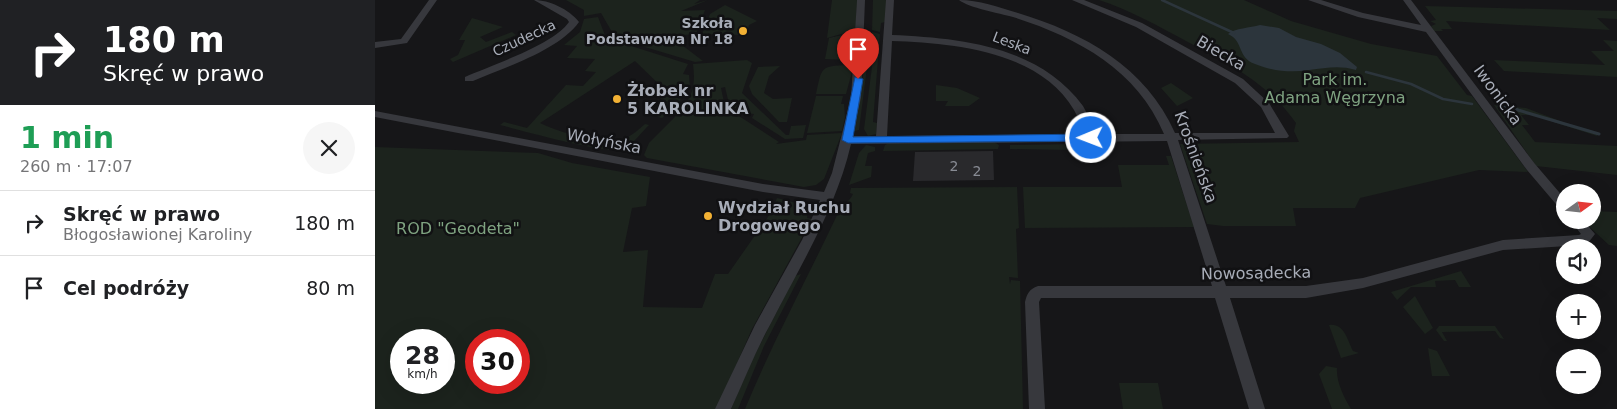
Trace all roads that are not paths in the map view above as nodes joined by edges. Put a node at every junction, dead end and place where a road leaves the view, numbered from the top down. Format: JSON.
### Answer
{"nodes":[{"id":1,"x":433,"y":0,"type":"edge"},
{"id":2,"x":538,"y":0,"type":"edge"},
{"id":3,"x":861,"y":0,"type":"edge"},
{"id":4,"x":890,"y":0,"type":"edge"},
{"id":5,"x":963,"y":0,"type":"edge"},
{"id":6,"x":1076,"y":0,"type":"edge"},
{"id":7,"x":1312,"y":0,"type":"edge"},
{"id":8,"x":1407,"y":0,"type":"edge"},
{"id":9,"x":1430,"y":30,"type":"junction"},
{"id":10,"x":888,"y":38,"type":"junction"},
{"id":11,"x":375,"y":45,"type":"edge"},
{"id":12,"x":469,"y":79,"type":"dead end"},
{"id":13,"x":375,"y":114,"type":"edge"},
{"id":14,"x":1173,"y":137,"type":"junction"},
{"id":15,"x":1091,"y":138,"type":"junction"},
{"id":16,"x":848,"y":140,"type":"junction"},
{"id":17,"x":881,"y":140,"type":"junction"},
{"id":18,"x":1556,"y":196,"type":"edge"},
{"id":19,"x":828,"y":197,"type":"junction"},
{"id":20,"x":1584,"y":229,"type":"edge"},
{"id":21,"x":1222,"y":292,"type":"junction"},
{"id":22,"x":723,"y":409,"type":"edge"},
{"id":23,"x":1037,"y":409,"type":"edge"},
{"id":24,"x":1257,"y":409,"type":"edge"}],
"edges":[{"from":1,"to":11,"type":"street"},
{"from":2,"to":12,"type":"street","name":"Czudecka"},
{"from":3,"to":16,"type":"street"},
{"from":4,"to":10,"type":"street"},
{"from":5,"to":14,"type":"street","name":"Krośnieńska"},
{"from":6,"to":14,"type":"street","name":"Biecka"},
{"from":7,"to":9,"type":"street"},
{"from":8,"to":9,"type":"street","name":"Iwonicka"},
{"from":9,"to":18,"type":"street","name":"Iwonicka"},
{"from":10,"to":15,"type":"street","name":"Leska"},
{"from":10,"to":17,"type":"street"},
{"from":13,"to":19,"type":"street","name":"Wołyńska"},
{"from":14,"to":15,"type":"street"},
{"from":14,"to":21,"type":"street","name":"Krośnieńska"},
{"from":15,"to":17,"type":"street"},
{"from":16,"to":17,"type":"street"},
{"from":16,"to":19,"type":"street"},
{"from":19,"to":22,"type":"street"},
{"from":20,"to":21,"type":"street","name":"Nowosądecka"},
{"from":21,"to":23,"type":"street","name":"Nowosądecka"},
{"from":21,"to":24,"type":"street","name":"Krośnieńska"}]}
